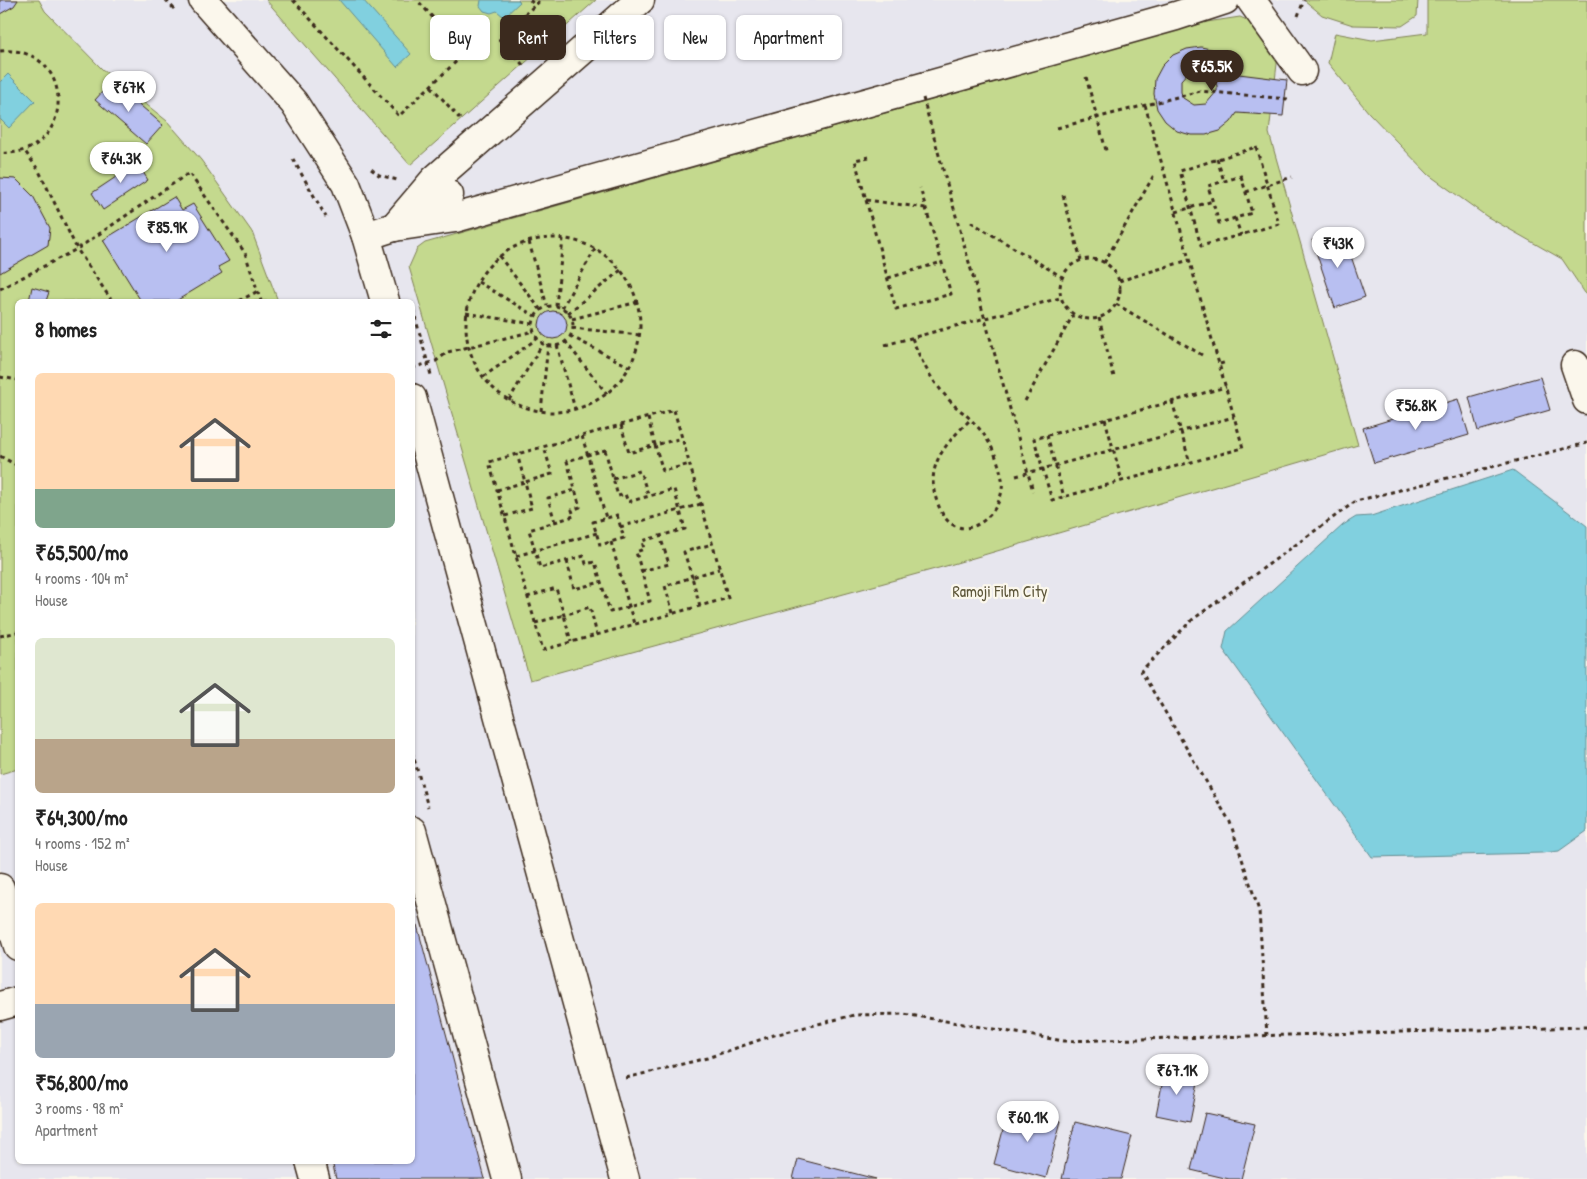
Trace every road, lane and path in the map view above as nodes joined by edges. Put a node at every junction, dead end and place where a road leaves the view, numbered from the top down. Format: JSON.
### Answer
{"nodes":[{"id":1,"x":166,"y":0,"type":"edge"},
{"id":2,"x":203,"y":0,"type":"edge"},
{"id":3,"x":293,"y":0,"type":"edge"},
{"id":4,"x":417,"y":0,"type":"edge"},
{"id":5,"x":530,"y":0,"type":"edge"},
{"id":6,"x":541,"y":0,"type":"edge"},
{"id":7,"x":640,"y":0,"type":"edge"},
{"id":8,"x":1225,"y":0,"type":"edge"},
{"id":9,"x":1251,"y":0,"type":"edge"},
{"id":10,"x":535,"y":6,"type":"junction"},
{"id":11,"x":179,"y":15,"type":"dead end"},
{"id":12,"x":0,"y":51,"type":"edge"},
{"id":13,"x":1302,"y":71,"type":"dead end"},
{"id":14,"x":1086,"y":77,"type":"dead end"},
{"id":15,"x":431,"y":86,"type":"junction"},
{"id":16,"x":542,"y":86,"type":"junction"},
{"id":17,"x":923,"y":98,"type":"dead end"},
{"id":18,"x":1288,"y":99,"type":"dead end"},
{"id":19,"x":1145,"y":105,"type":"junction"},
{"id":20,"x":1097,"y":118,"type":"junction"},
{"id":21,"x":1057,"y":128,"type":"dead end"},
{"id":22,"x":479,"y":141,"type":"junction"},
{"id":23,"x":24,"y":150,"type":"junction"},
{"id":24,"x":0,"y":153,"type":"edge"},
{"id":25,"x":290,"y":154,"type":"dead end"},
{"id":26,"x":1107,"y":154,"type":"dead end"},
{"id":27,"x":869,"y":157,"type":"dead end"},
{"id":28,"x":1217,"y":159,"type":"junction"},
{"id":29,"x":1154,"y":175,"type":"dead end"},
{"id":30,"x":1292,"y":176,"type":"dead end"},
{"id":31,"x":1224,"y":181,"type":"junction"},
{"id":32,"x":1268,"y":185,"type":"junction"},
{"id":33,"x":920,"y":188,"type":"dead end"},
{"id":34,"x":1246,"y":192,"type":"junction"},
{"id":35,"x":449,"y":195,"type":"dead end"},
{"id":36,"x":1063,"y":195,"type":"dead end"},
{"id":37,"x":866,"y":200,"type":"junction"},
{"id":38,"x":1213,"y":201,"type":"junction"},
{"id":39,"x":926,"y":208,"type":"junction"},
{"id":40,"x":1189,"y":208,"type":"junction"},
{"id":41,"x":1176,"y":212,"type":"junction"},
{"id":42,"x":1236,"y":218,"type":"junction"},
{"id":43,"x":329,"y":222,"type":"dead end"},
{"id":44,"x":971,"y":222,"type":"dead end"},
{"id":45,"x":394,"y":227,"type":"junction"},
{"id":46,"x":1241,"y":235,"type":"junction"},
{"id":47,"x":366,"y":236,"type":"junction"},
{"id":48,"x":563,"y":238,"type":"junction"},
{"id":49,"x":529,"y":242,"type":"junction"},
{"id":50,"x":77,"y":249,"type":"junction"},
{"id":51,"x":595,"y":249,"type":"junction"},
{"id":52,"x":499,"y":256,"type":"junction"},
{"id":53,"x":1081,"y":260,"type":"junction"},
{"id":54,"x":1189,"y":260,"type":"junction"},
{"id":55,"x":942,"y":262,"type":"junction"},
{"id":56,"x":1104,"y":263,"type":"junction"},
{"id":57,"x":621,"y":270,"type":"junction"},
{"id":58,"x":1062,"y":277,"type":"junction"},
{"id":59,"x":888,"y":278,"type":"junction"},
{"id":60,"x":1119,"y":281,"type":"junction"},
{"id":61,"x":478,"y":282,"type":"junction"},
{"id":62,"x":0,"y":289,"type":"edge"},
{"id":63,"x":258,"y":291,"type":"junction"},
{"id":64,"x":1060,"y":298,"type":"junction"},
{"id":65,"x":111,"y":299,"type":"edge"},
{"id":66,"x":243,"y":299,"type":"edge"},
{"id":67,"x":261,"y":299,"type":"edge"},
{"id":68,"x":384,"y":299,"type":"edge"},
{"id":69,"x":638,"y":302,"type":"junction"},
{"id":70,"x":1116,"y":304,"type":"junction"},
{"id":71,"x":547,"y":306,"type":"junction"},
{"id":72,"x":556,"y":306,"type":"junction"},
{"id":73,"x":562,"y":308,"type":"junction"},
{"id":74,"x":540,"y":310,"type":"junction"},
{"id":75,"x":466,"y":313,"type":"junction"},
{"id":76,"x":568,"y":313,"type":"junction"},
{"id":77,"x":1073,"y":314,"type":"junction"},
{"id":78,"x":535,"y":316,"type":"junction"},
{"id":79,"x":985,"y":318,"type":"junction"},
{"id":80,"x":1099,"y":318,"type":"junction"},
{"id":81,"x":572,"y":319,"type":"junction"},
{"id":82,"x":533,"y":324,"type":"junction"},
{"id":83,"x":572,"y":328,"type":"junction"},
{"id":84,"x":534,"y":332,"type":"junction"},
{"id":85,"x":640,"y":335,"type":"junction"},
{"id":86,"x":570,"y":336,"type":"junction"},
{"id":87,"x":538,"y":338,"type":"junction"},
{"id":88,"x":912,"y":338,"type":"junction"},
{"id":89,"x":565,"y":341,"type":"junction"},
{"id":90,"x":543,"y":343,"type":"junction"},
{"id":91,"x":548,"y":345,"type":"junction"},
{"id":92,"x":557,"y":345,"type":"junction"},
{"id":93,"x":885,"y":345,"type":"dead end"},
{"id":94,"x":468,"y":346,"type":"junction"},
{"id":95,"x":1202,"y":355,"type":"dead end"},
{"id":96,"x":1227,"y":362,"type":"dead end"},
{"id":97,"x":1220,"y":364,"type":"junction"},
{"id":98,"x":1575,"y":365,"type":"dead end"},
{"id":99,"x":415,"y":367,"type":"edge"},
{"id":100,"x":630,"y":367,"type":"junction"},
{"id":101,"x":0,"y":377,"type":"edge"},
{"id":102,"x":483,"y":378,"type":"junction"},
{"id":103,"x":1114,"y":378,"type":"dead end"},
{"id":104,"x":15,"y":380,"type":"edge"},
{"id":105,"x":1226,"y":387,"type":"junction"},
{"id":106,"x":607,"y":394,"type":"junction"},
{"id":107,"x":509,"y":400,"type":"junction"},
{"id":108,"x":1587,"y":400,"type":"edge"},
{"id":109,"x":1025,"y":401,"type":"dead end"},
{"id":110,"x":1172,"y":401,"type":"junction"},
{"id":111,"x":415,"y":409,"type":"edge"},
{"id":112,"x":575,"y":410,"type":"junction"},
{"id":113,"x":541,"y":411,"type":"junction"},
{"id":114,"x":1234,"y":417,"type":"junction"},
{"id":115,"x":648,"y":418,"type":"junction"},
{"id":116,"x":971,"y":419,"type":"junction"},
{"id":117,"x":1105,"y":419,"type":"junction"},
{"id":118,"x":621,"y":425,"type":"junction"},
{"id":119,"x":1181,"y":432,"type":"junction"},
{"id":120,"x":1047,"y":435,"type":"junction"},
{"id":121,"x":582,"y":436,"type":"junction"},
{"id":122,"x":682,"y":438,"type":"junction"},
{"id":123,"x":1587,"y":443,"type":"edge"},
{"id":124,"x":655,"y":445,"type":"junction"},
{"id":125,"x":544,"y":447,"type":"junction"},
{"id":126,"x":1114,"y":450,"type":"junction"},
{"id":127,"x":517,"y":454,"type":"junction"},
{"id":128,"x":588,"y":455,"type":"junction"},
{"id":129,"x":0,"y":456,"type":"edge"},
{"id":130,"x":1190,"y":463,"type":"junction"},
{"id":131,"x":15,"y":464,"type":"edge"},
{"id":132,"x":690,"y":464,"type":"junction"},
{"id":133,"x":1055,"y":466,"type":"junction"},
{"id":134,"x":1043,"y":469,"type":"junction"},
{"id":135,"x":1016,"y":476,"type":"dead end"},
{"id":136,"x":613,"y":479,"type":"junction"},
{"id":137,"x":1122,"y":481,"type":"junction"},
{"id":138,"x":525,"y":482,"type":"junction"},
{"id":139,"x":497,"y":490,"type":"junction"},
{"id":140,"x":575,"y":490,"type":"junction"},
{"id":141,"x":1033,"y":491,"type":"dead end"},
{"id":142,"x":649,"y":497,"type":"junction"},
{"id":143,"x":1064,"y":497,"type":"junction"},
{"id":144,"x":701,"y":504,"type":"junction"},
{"id":145,"x":680,"y":510,"type":"junction"},
{"id":146,"x":504,"y":516,"type":"junction"},
{"id":147,"x":606,"y":518,"type":"junction"},
{"id":148,"x":555,"y":522,"type":"junction"},
{"id":149,"x":620,"y":527,"type":"junction"},
{"id":150,"x":597,"y":533,"type":"junction"},
{"id":151,"x":660,"y":536,"type":"junction"},
{"id":152,"x":611,"y":542,"type":"junction"},
{"id":153,"x":712,"y":544,"type":"junction"},
{"id":154,"x":535,"y":551,"type":"junction"},
{"id":155,"x":516,"y":556,"type":"junction"},
{"id":156,"x":567,"y":560,"type":"junction"},
{"id":157,"x":720,"y":569,"type":"junction"},
{"id":158,"x":641,"y":571,"type":"junction"},
{"id":159,"x":692,"y":578,"type":"junction"},
{"id":160,"x":601,"y":582,"type":"junction"},
{"id":161,"x":527,"y":597,"type":"junction"},
{"id":162,"x":700,"y":606,"type":"junction"},
{"id":163,"x":629,"y":607,"type":"junction"},
{"id":164,"x":673,"y":613,"type":"junction"},
{"id":165,"x":564,"y":615,"type":"junction"},
{"id":166,"x":535,"y":623,"type":"junction"},
{"id":167,"x":634,"y":624,"type":"junction"},
{"id":168,"x":15,"y":633,"type":"edge"},
{"id":169,"x":597,"y":635,"type":"junction"},
{"id":170,"x":0,"y":636,"type":"edge"},
{"id":171,"x":571,"y":642,"type":"junction"},
{"id":172,"x":415,"y":851,"type":"edge"},
{"id":173,"x":0,"y":888,"type":"edge"},
{"id":174,"x":421,"y":891,"type":"edge"},
{"id":175,"x":15,"y":936,"type":"edge"},
{"id":176,"x":15,"y":1002,"type":"edge"},
{"id":177,"x":0,"y":1006,"type":"edge"},
{"id":178,"x":1587,"y":1027,"type":"edge"},
{"id":179,"x":1267,"y":1036,"type":"junction"},
{"id":180,"x":599,"y":1084,"type":"junction"},
{"id":181,"x":311,"y":1164,"type":"edge"},
{"id":182,"x":315,"y":1179,"type":"edge"},
{"id":183,"x":507,"y":1179,"type":"edge"},
{"id":184,"x":625,"y":1179,"type":"edge"}],
"edges":[{"from":1,"to":11,"type":"path"},
{"from":2,"to":47,"type":"lane"},
{"from":3,"to":15,"type":"path"},
{"from":4,"to":15,"type":"path"},
{"from":5,"to":10,"type":"path"},
{"from":6,"to":10,"type":"path"},
{"from":7,"to":16,"type":"lane"},
{"from":8,"to":45,"type":"lane"},
{"from":9,"to":13,"type":"lane"},
{"from":10,"to":16,"type":"path"},
{"from":12,"to":23,"type":"path"},
{"from":14,"to":20,"type":"path"},
{"from":15,"to":22,"type":"path"},
{"from":16,"to":22,"type":"lane"},
{"from":17,"to":79,"type":"path","bridge":true},
{"from":18,"to":19,"type":"path"},
{"from":19,"to":20,"type":"path"},
{"from":19,"to":41,"type":"path"},
{"from":20,"to":21,"type":"path"},
{"from":20,"to":26,"type":"path"},
{"from":22,"to":45,"type":"lane"},
{"from":23,"to":24,"type":"path"},
{"from":23,"to":50,"type":"path"},
{"from":25,"to":43,"type":"path"},
{"from":27,"to":37,"type":"path"},
{"from":28,"to":31,"type":"path"},
{"from":28,"to":32,"type":"path"},
{"from":28,"to":40,"type":"path"},
{"from":29,"to":56,"type":"path"},
{"from":30,"to":32,"type":"path"},
{"from":31,"to":34,"type":"path"},
{"from":31,"to":38,"type":"path"},
{"from":32,"to":34,"type":"path"},
{"from":32,"to":46,"type":"path"},
{"from":33,"to":39,"type":"path"},
{"from":34,"to":42,"type":"path"},
{"from":35,"to":45,"type":"lane"},
{"from":36,"to":53,"type":"path"},
{"from":37,"to":39,"type":"path"},
{"from":37,"to":59,"type":"path"},
{"from":38,"to":40,"type":"path"},
{"from":38,"to":42,"type":"path"},
{"from":39,"to":55,"type":"path"},
{"from":40,"to":41,"type":"path"},
{"from":40,"to":46,"type":"path"},
{"from":41,"to":54,"type":"path"},
{"from":42,"to":46,"type":"path"},
{"from":44,"to":58,"type":"path"},
{"from":45,"to":47,"type":"lane"},
{"from":47,"to":68,"type":"lane"},
{"from":48,"to":49,"type":"path"},
{"from":48,"to":51,"type":"path"},
{"from":48,"to":72,"type":"path"},
{"from":49,"to":52,"type":"path"},
{"from":49,"to":71,"type":"path"},
{"from":50,"to":62,"type":"path"},
{"from":50,"to":63,"type":"path"},
{"from":50,"to":65,"type":"path"},
{"from":51,"to":57,"type":"path"},
{"from":51,"to":73,"type":"path"},
{"from":52,"to":61,"type":"path"},
{"from":52,"to":74,"type":"path"},
{"from":53,"to":56,"type":"path"},
{"from":53,"to":58,"type":"path"},
{"from":54,"to":60,"type":"path"},
{"from":54,"to":97,"type":"path"},
{"from":55,"to":59,"type":"path"},
{"from":55,"to":59,"type":"path"},
{"from":56,"to":60,"type":"path"},
{"from":57,"to":69,"type":"path"},
{"from":57,"to":76,"type":"path"},
{"from":58,"to":64,"type":"path"},
{"from":60,"to":70,"type":"path"},
{"from":61,"to":75,"type":"path"},
{"from":61,"to":78,"type":"path"},
{"from":63,"to":66,"type":"path"},
{"from":63,"to":67,"type":"path"},
{"from":64,"to":77,"type":"path"},
{"from":64,"to":79,"type":"path"},
{"from":69,"to":81,"type":"path"},
{"from":69,"to":85,"type":"path"},
{"from":70,"to":80,"type":"path"},
{"from":70,"to":95,"type":"path"},
{"from":71,"to":72,"type":"path"},
{"from":71,"to":74,"type":"path"},
{"from":72,"to":73,"type":"path"},
{"from":73,"to":76,"type":"path"},
{"from":74,"to":78,"type":"path"},
{"from":75,"to":82,"type":"path"},
{"from":75,"to":94,"type":"path"},
{"from":76,"to":81,"type":"path"},
{"from":77,"to":80,"type":"path"},
{"from":77,"to":109,"type":"path"},
{"from":78,"to":82,"type":"path"},
{"from":79,"to":88,"type":"path"},
{"from":79,"to":141,"type":"path","bridge":true},
{"from":80,"to":103,"type":"path"},
{"from":81,"to":83,"type":"path"},
{"from":82,"to":84,"type":"path"},
{"from":83,"to":85,"type":"path"},
{"from":83,"to":86,"type":"path"},
{"from":84,"to":87,"type":"path"},
{"from":84,"to":94,"type":"path"},
{"from":85,"to":100,"type":"path"},
{"from":86,"to":89,"type":"path"},
{"from":86,"to":100,"type":"path"},
{"from":87,"to":90,"type":"path"},
{"from":87,"to":102,"type":"path"},
{"from":88,"to":93,"type":"path"},
{"from":88,"to":116,"type":"path"},
{"from":89,"to":92,"type":"path"},
{"from":89,"to":106,"type":"path"},
{"from":90,"to":91,"type":"path"},
{"from":90,"to":107,"type":"path"},
{"from":91,"to":92,"type":"path"},
{"from":91,"to":113,"type":"path"},
{"from":92,"to":112,"type":"path"},
{"from":94,"to":99,"type":"path"},
{"from":94,"to":102,"type":"path"},
{"from":96,"to":97,"type":"path"},
{"from":97,"to":105,"type":"path"},
{"from":98,"to":108,"type":"lane"},
{"from":100,"to":106,"type":"path"},
{"from":101,"to":104,"type":"path"},
{"from":102,"to":107,"type":"path"},
{"from":105,"to":110,"type":"path"},
{"from":105,"to":114,"type":"path"},
{"from":106,"to":112,"type":"path"},
{"from":107,"to":113,"type":"path"},
{"from":110,"to":117,"type":"path"},
{"from":110,"to":119,"type":"path"},
{"from":111,"to":180,"type":"lane"},
{"from":112,"to":113,"type":"path"},
{"from":114,"to":119,"type":"path"},
{"from":114,"to":130,"type":"path"},
{"from":115,"to":118,"type":"path"},
{"from":115,"to":122,"type":"path"},
{"from":115,"to":124,"type":"path"},
{"from":116,"to":116,"type":"path"},
{"from":117,"to":120,"type":"path"},
{"from":117,"to":126,"type":"path"},
{"from":118,"to":121,"type":"path"},
{"from":118,"to":124,"type":"path"},
{"from":119,"to":126,"type":"path"},
{"from":119,"to":130,"type":"path"},
{"from":120,"to":133,"type":"path"},
{"from":120,"to":134,"type":"path"},
{"from":121,"to":125,"type":"path"},
{"from":121,"to":128,"type":"path"},
{"from":122,"to":124,"type":"path"},
{"from":122,"to":132,"type":"path"},
{"from":123,"to":179,"type":"path"},
{"from":124,"to":132,"type":"path"},
{"from":125,"to":127,"type":"path"},
{"from":125,"to":138,"type":"path"},
{"from":126,"to":133,"type":"path"},
{"from":126,"to":137,"type":"path"},
{"from":127,"to":138,"type":"path"},
{"from":127,"to":139,"type":"path"},
{"from":128,"to":136,"type":"path"},
{"from":128,"to":140,"type":"path"},
{"from":128,"to":147,"type":"path"},
{"from":129,"to":131,"type":"path"},
{"from":130,"to":137,"type":"path"},
{"from":132,"to":144,"type":"path"},
{"from":133,"to":134,"type":"path"},
{"from":133,"to":143,"type":"path"},
{"from":134,"to":135,"type":"path"},
{"from":134,"to":143,"type":"path"},
{"from":136,"to":142,"type":"path"},
{"from":136,"to":142,"type":"path"},
{"from":137,"to":143,"type":"path"},
{"from":138,"to":139,"type":"path"},
{"from":138,"to":146,"type":"path"},
{"from":139,"to":146,"type":"path"},
{"from":140,"to":148,"type":"path"},
{"from":140,"to":148,"type":"path"},
{"from":142,"to":145,"type":"path"},
{"from":144,"to":145,"type":"path"},
{"from":144,"to":153,"type":"path"},
{"from":145,"to":149,"type":"path"},
{"from":145,"to":151,"type":"path"},
{"from":146,"to":155,"type":"path"},
{"from":147,"to":149,"type":"path"},
{"from":147,"to":150,"type":"path"},
{"from":148,"to":154,"type":"path"},
{"from":149,"to":152,"type":"path"},
{"from":150,"to":152,"type":"path"},
{"from":150,"to":154,"type":"path"},
{"from":151,"to":158,"type":"path"},
{"from":151,"to":158,"type":"path"},
{"from":152,"to":163,"type":"path"},
{"from":153,"to":157,"type":"path"},
{"from":153,"to":159,"type":"path"},
{"from":154,"to":155,"type":"path"},
{"from":154,"to":156,"type":"path"},
{"from":155,"to":161,"type":"path"},
{"from":156,"to":160,"type":"path"},
{"from":156,"to":160,"type":"path"},
{"from":157,"to":159,"type":"path"},
{"from":157,"to":162,"type":"path"},
{"from":158,"to":163,"type":"path"},
{"from":159,"to":162,"type":"path"},
{"from":159,"to":164,"type":"path"},
{"from":160,"to":163,"type":"path"},
{"from":161,"to":165,"type":"path"},
{"from":161,"to":166,"type":"path"},
{"from":162,"to":164,"type":"path"},
{"from":163,"to":167,"type":"path"},
{"from":164,"to":167,"type":"path"},
{"from":165,"to":166,"type":"path"},
{"from":165,"to":169,"type":"path"},
{"from":165,"to":171,"type":"path"},
{"from":166,"to":171,"type":"path"},
{"from":167,"to":169,"type":"path"},
{"from":168,"to":170,"type":"path"},
{"from":169,"to":171,"type":"path"},
{"from":172,"to":174,"type":"lane"},
{"from":173,"to":175,"type":"lane"},
{"from":174,"to":183,"type":"lane"},
{"from":176,"to":177,"type":"lane"},
{"from":178,"to":179,"type":"path"},
{"from":179,"to":180,"type":"path"},
{"from":180,"to":184,"type":"lane"},
{"from":181,"to":182,"type":"lane"}]}
